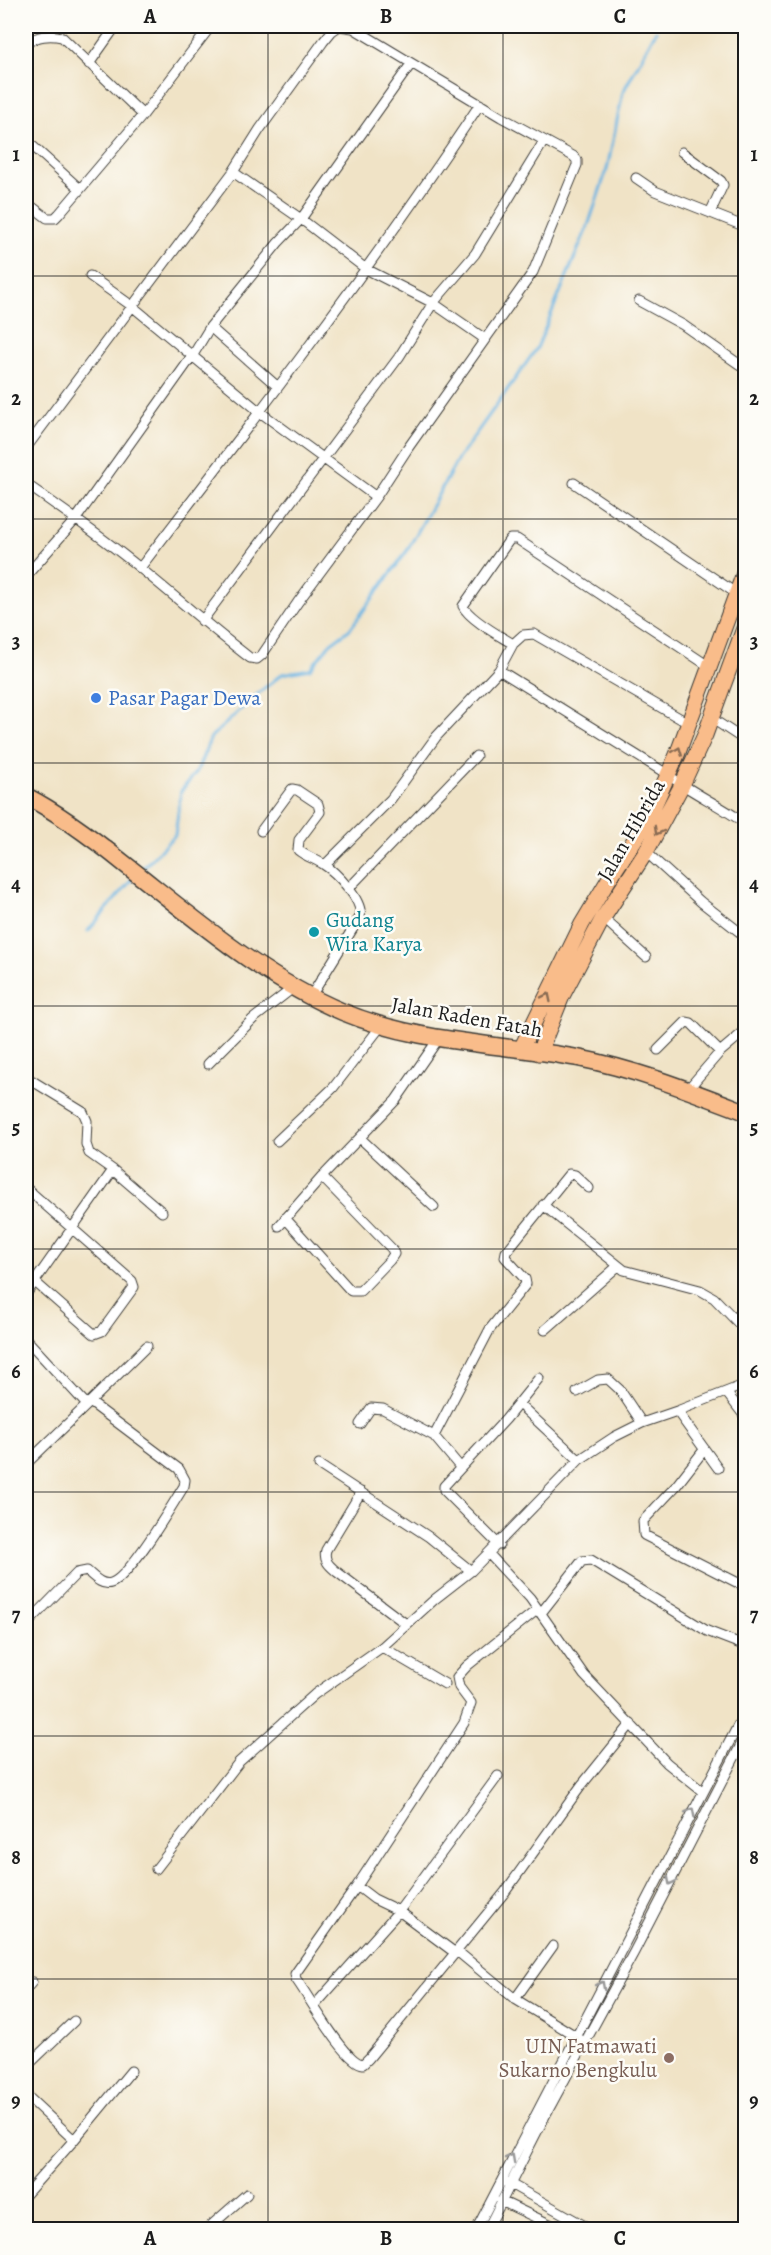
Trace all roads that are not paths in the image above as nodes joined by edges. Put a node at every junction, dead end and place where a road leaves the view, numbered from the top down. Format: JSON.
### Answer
{"nodes":[{"id":1,"x":116,"y":26,"type":"edge"},
{"id":2,"x":211,"y":26,"type":"edge"},
{"id":3,"x":26,"y":43,"type":"edge"},
{"id":4,"x":89,"y":64,"type":"junction"},
{"id":5,"x":411,"y":64,"type":"junction"},
{"id":6,"x":480,"y":104,"type":"junction"},
{"id":7,"x":143,"y":115,"type":"junction"},
{"id":8,"x":26,"y":140,"type":"edge"},
{"id":9,"x":543,"y":141,"type":"junction"},
{"id":10,"x":682,"y":152,"type":"dead end"},
{"id":11,"x":233,"y":172,"type":"junction"},
{"id":12,"x":636,"y":178,"type":"dead end"},
{"id":13,"x":80,"y":189,"type":"junction"},
{"id":14,"x":26,"y":202,"type":"edge"},
{"id":15,"x":710,"y":213,"type":"junction"},
{"id":16,"x":302,"y":219,"type":"junction"},
{"id":17,"x":746,"y":227,"type":"edge"},
{"id":18,"x":366,"y":269,"type":"junction"},
{"id":19,"x":90,"y":276,"type":"dead end"},
{"id":20,"x":639,"y":301,"type":"dead end"},
{"id":21,"x":433,"y":303,"type":"junction"},
{"id":22,"x":132,"y":306,"type":"junction"},
{"id":23,"x":210,"y":327,"type":"junction"},
{"id":24,"x":485,"y":339,"type":"junction"},
{"id":25,"x":194,"y":355,"type":"junction"},
{"id":26,"x":746,"y":369,"type":"edge"},
{"id":27,"x":278,"y":387,"type":"junction"},
{"id":28,"x":260,"y":412,"type":"junction"},
{"id":29,"x":26,"y":448,"type":"edge"},
{"id":30,"x":322,"y":458,"type":"junction"},
{"id":31,"x":574,"y":483,"type":"dead end"},
{"id":32,"x":26,"y":484,"type":"edge"},
{"id":33,"x":376,"y":497,"type":"junction"},
{"id":34,"x":76,"y":519,"type":"junction"},
{"id":35,"x":140,"y":568,"type":"junction"},
{"id":36,"x":746,"y":568,"type":"edge"},
{"id":37,"x":26,"y":576,"type":"edge"},
{"id":38,"x":737,"y":594,"type":"junction"},
{"id":39,"x":202,"y":621,"type":"junction"},
{"id":40,"x":746,"y":623,"type":"edge"},
{"id":41,"x":513,"y":644,"type":"junction"},
{"id":42,"x":710,"y":667,"type":"junction"},
{"id":43,"x":499,"y":670,"type":"junction"},
{"id":44,"x":711,"y":718,"type":"junction"},
{"id":45,"x":688,"y":723,"type":"junction"},
{"id":46,"x":746,"y":741,"type":"edge"},
{"id":47,"x":476,"y":756,"type":"dead end"},
{"id":48,"x":668,"y":774,"type":"junction"},
{"id":49,"x":682,"y":785,"type":"junction"},
{"id":50,"x":26,"y":796,"type":"edge"},
{"id":51,"x":746,"y":824,"type":"edge"},
{"id":52,"x":261,"y":831,"type":"dead end"},
{"id":53,"x":646,"y":852,"type":"junction"},
{"id":54,"x":325,"y":866,"type":"junction"},
{"id":55,"x":348,"y":889,"type":"junction"},
{"id":56,"x":603,"y":918,"type":"junction"},
{"id":57,"x":746,"y":937,"type":"edge"},
{"id":58,"x":646,"y":957,"type":"dead end"},
{"id":59,"x":292,"y":988,"type":"junction"},
{"id":60,"x":311,"y":996,"type":"junction"},
{"id":61,"x":381,"y":1026,"type":"junction"},
{"id":62,"x":746,"y":1030,"type":"edge"},
{"id":63,"x":439,"y":1038,"type":"junction"},
{"id":64,"x":521,"y":1049,"type":"junction"},
{"id":65,"x":658,"y":1050,"type":"dead end"},
{"id":66,"x":720,"y":1052,"type":"junction"},
{"id":67,"x":539,"y":1053,"type":"junction"},
{"id":68,"x":208,"y":1064,"type":"dead end"},
{"id":69,"x":26,"y":1077,"type":"edge"},
{"id":70,"x":687,"y":1089,"type":"junction"},
{"id":71,"x":746,"y":1112,"type":"edge"},
{"id":72,"x":360,"y":1138,"type":"junction"},
{"id":73,"x":277,"y":1141,"type":"dead end"},
{"id":74,"x":113,"y":1170,"type":"junction"},
{"id":75,"x":322,"y":1177,"type":"junction"},
{"id":76,"x":26,"y":1188,"type":"edge"},
{"id":77,"x":589,"y":1188,"type":"dead end"},
{"id":78,"x":543,"y":1205,"type":"junction"},
{"id":79,"x":434,"y":1207,"type":"dead end"},
{"id":80,"x":162,"y":1212,"type":"dead end"},
{"id":81,"x":71,"y":1229,"type":"junction"},
{"id":82,"x":618,"y":1266,"type":"junction"},
{"id":83,"x":26,"y":1274,"type":"edge"},
{"id":84,"x":34,"y":1282,"type":"junction"},
{"id":85,"x":26,"y":1294,"type":"edge"},
{"id":86,"x":545,"y":1330,"type":"dead end"},
{"id":87,"x":746,"y":1331,"type":"edge"},
{"id":88,"x":26,"y":1339,"type":"edge"},
{"id":89,"x":147,"y":1346,"type":"dead end"},
{"id":90,"x":540,"y":1378,"type":"dead end"},
{"id":91,"x":746,"y":1384,"type":"edge"},
{"id":92,"x":577,"y":1392,"type":"dead end"},
{"id":93,"x":726,"y":1392,"type":"junction"},
{"id":94,"x":88,"y":1404,"type":"junction"},
{"id":95,"x":519,"y":1404,"type":"junction"},
{"id":96,"x":677,"y":1411,"type":"junction"},
{"id":97,"x":746,"y":1418,"type":"edge"},
{"id":98,"x":642,"y":1423,"type":"junction"},
{"id":99,"x":360,"y":1424,"type":"dead end"},
{"id":100,"x":434,"y":1436,"type":"junction"},
{"id":101,"x":26,"y":1448,"type":"edge"},
{"id":102,"x":704,"y":1450,"type":"junction"},
{"id":103,"x":34,"y":1456,"type":"junction"},
{"id":104,"x":579,"y":1460,"type":"junction"},
{"id":105,"x":26,"y":1464,"type":"edge"},
{"id":106,"x":319,"y":1465,"type":"dead end"},
{"id":107,"x":460,"y":1467,"type":"junction"},
{"id":108,"x":718,"y":1468,"type":"dead end"},
{"id":109,"x":361,"y":1492,"type":"junction"},
{"id":110,"x":498,"y":1545,"type":"junction"},
{"id":111,"x":489,"y":1554,"type":"junction"},
{"id":112,"x":471,"y":1571,"type":"junction"},
{"id":113,"x":746,"y":1587,"type":"edge"},
{"id":114,"x":539,"y":1611,"type":"junction"},
{"id":115,"x":406,"y":1624,"type":"junction"},
{"id":116,"x":26,"y":1625,"type":"edge"},
{"id":117,"x":746,"y":1646,"type":"edge"},
{"id":118,"x":382,"y":1647,"type":"junction"},
{"id":119,"x":446,"y":1684,"type":"dead end"},
{"id":120,"x":746,"y":1710,"type":"edge"},
{"id":121,"x":631,"y":1724,"type":"junction"},
{"id":122,"x":746,"y":1736,"type":"edge"},
{"id":123,"x":718,"y":1765,"type":"junction"},
{"id":124,"x":728,"y":1769,"type":"junction"},
{"id":125,"x":498,"y":1776,"type":"dead end"},
{"id":126,"x":702,"y":1791,"type":"junction"},
{"id":127,"x":156,"y":1869,"type":"dead end"},
{"id":128,"x":357,"y":1887,"type":"junction"},
{"id":129,"x":399,"y":1911,"type":"junction"},
{"id":130,"x":553,"y":1946,"type":"dead end"},
{"id":131,"x":622,"y":1948,"type":"junction"},
{"id":132,"x":455,"y":1952,"type":"junction"},
{"id":133,"x":634,"y":1952,"type":"junction"},
{"id":134,"x":515,"y":1999,"type":"junction"},
{"id":135,"x":315,"y":2005,"type":"junction"},
{"id":136,"x":74,"y":2021,"type":"dead end"},
{"id":137,"x":574,"y":2037,"type":"junction"},
{"id":138,"x":587,"y":2041,"type":"junction"},
{"id":139,"x":26,"y":2067,"type":"edge"},
{"id":140,"x":131,"y":2072,"type":"dead end"},
{"id":141,"x":27,"y":2099,"type":"edge"},
{"id":142,"x":74,"y":2140,"type":"junction"},
{"id":143,"x":501,"y":2179,"type":"junction"},
{"id":144,"x":510,"y":2184,"type":"junction"},
{"id":145,"x":26,"y":2193,"type":"edge"},
{"id":146,"x":247,"y":2194,"type":"dead end"},
{"id":147,"x":501,"y":2201,"type":"junction"},
{"id":148,"x":573,"y":2219,"type":"junction"},
{"id":149,"x":206,"y":2229,"type":"edge"},
{"id":150,"x":476,"y":2229,"type":"edge"},
{"id":151,"x":487,"y":2229,"type":"edge"},
{"id":152,"x":565,"y":2229,"type":"edge"},
{"id":153,"x":592,"y":2229,"type":"edge"}],
"edges":[{"from":1,"to":4,"type":"street"},
{"from":2,"to":7,"type":"street"},
{"from":3,"to":4,"type":"street"},
{"from":4,"to":7,"type":"street"},
{"from":5,"to":6,"type":"street"},
{"from":5,"to":11,"type":"street"},
{"from":5,"to":16,"type":"street"},
{"from":6,"to":9,"type":"street"},
{"from":6,"to":18,"type":"street"},
{"from":7,"to":13,"type":"street"},
{"from":8,"to":13,"type":"street"},
{"from":9,"to":21,"type":"street"},
{"from":9,"to":24,"type":"street"},
{"from":10,"to":15,"type":"street"},
{"from":11,"to":16,"type":"street"},
{"from":11,"to":22,"type":"street"},
{"from":12,"to":15,"type":"street"},
{"from":13,"to":14,"type":"street"},
{"from":15,"to":17,"type":"street"},
{"from":16,"to":18,"type":"street"},
{"from":16,"to":23,"type":"street"},
{"from":18,"to":21,"type":"street"},
{"from":18,"to":27,"type":"street"},
{"from":19,"to":22,"type":"street"},
{"from":20,"to":26,"type":"street"},
{"from":21,"to":24,"type":"street"},
{"from":21,"to":30,"type":"street"},
{"from":22,"to":25,"type":"street"},
{"from":22,"to":29,"type":"street"},
{"from":23,"to":25,"type":"street"},
{"from":23,"to":27,"type":"street"},
{"from":24,"to":33,"type":"street"},
{"from":25,"to":28,"type":"street"},
{"from":25,"to":34,"type":"street"},
{"from":27,"to":28,"type":"street"},
{"from":28,"to":30,"type":"street"},
{"from":28,"to":35,"type":"street"},
{"from":30,"to":33,"type":"street"},
{"from":30,"to":39,"type":"street"},
{"from":31,"to":38,"type":"street"},
{"from":32,"to":34,"type":"street"},
{"from":33,"to":39,"type":"street"},
{"from":34,"to":35,"type":"street"},
{"from":34,"to":37,"type":"street"},
{"from":35,"to":39,"type":"street"},
{"from":36,"to":38,"type":"main road"},
{"from":38,"to":42,"type":"main road"},
{"from":40,"to":44,"type":"main road","name":"Jalan Hibrida"},
{"from":41,"to":42,"type":"street"},
{"from":41,"to":43,"type":"street"},
{"from":41,"to":45,"type":"street"},
{"from":42,"to":45,"type":"main road"},
{"from":43,"to":48,"type":"street"},
{"from":43,"to":54,"type":"street"},
{"from":44,"to":46,"type":"street"},
{"from":44,"to":49,"type":"main road","name":"Jalan Hibrida"},
{"from":48,"to":45,"type":"main road","one_way":true},
{"from":47,"to":55,"type":"street"},
{"from":48,"to":49,"type":"street"},
{"from":64,"to":48,"type":"main road","one_way":true},
{"from":49,"to":51,"type":"street"},
{"from":49,"to":53,"type":"main road","name":"Jalan Hibrida","one_way":true},
{"from":50,"to":59,"type":"highway","name":"Jalan Raden Fatah"},
{"from":52,"to":54,"type":"street"},
{"from":53,"to":56,"type":"main road","name":"Jalan Hibrida"},
{"from":53,"to":57,"type":"street"},
{"from":54,"to":55,"type":"street"},
{"from":55,"to":60,"type":"street"},
{"from":56,"to":58,"type":"street"},
{"from":56,"to":67,"type":"main road","name":"Jalan Hibrida"},
{"from":59,"to":60,"type":"highway","name":"Jalan Raden Fatah"},
{"from":59,"to":68,"type":"street"},
{"from":60,"to":61,"type":"highway","name":"Jalan Raden Fatah"},
{"from":61,"to":63,"type":"highway","name":"Jalan Raden Fatah"},
{"from":61,"to":73,"type":"street"},
{"from":62,"to":66,"type":"street"},
{"from":63,"to":64,"type":"highway","name":"Jalan Raden Fatah"},
{"from":63,"to":72,"type":"street"},
{"from":64,"to":67,"type":"highway","name":"Jalan Raden Fatah"},
{"from":65,"to":66,"type":"street"},
{"from":66,"to":70,"type":"street"},
{"from":67,"to":70,"type":"highway","name":"Jalan Raden Fatah"},
{"from":69,"to":74,"type":"street"},
{"from":70,"to":71,"type":"highway","name":"Jalan Raden Fatah"},
{"from":72,"to":75,"type":"street"},
{"from":72,"to":79,"type":"street"},
{"from":74,"to":80,"type":"street"},
{"from":74,"to":81,"type":"street"},
{"from":75,"to":75,"type":"street"},
{"from":76,"to":81,"type":"street"},
{"from":77,"to":78,"type":"street"},
{"from":78,"to":82,"type":"street"},
{"from":78,"to":100,"type":"street"},
{"from":81,"to":84,"type":"street"},
{"from":81,"to":84,"type":"street"},
{"from":82,"to":86,"type":"street"},
{"from":82,"to":87,"type":"street"},
{"from":83,"to":84,"type":"street"},
{"from":84,"to":85,"type":"street"},
{"from":88,"to":94,"type":"street"},
{"from":89,"to":94,"type":"street"},
{"from":90,"to":95,"type":"street"},
{"from":91,"to":93,"type":"street"},
{"from":92,"to":98,"type":"street"},
{"from":93,"to":96,"type":"street"},
{"from":93,"to":97,"type":"street"},
{"from":94,"to":103,"type":"street"},
{"from":94,"to":116,"type":"street"},
{"from":95,"to":104,"type":"street"},
{"from":95,"to":107,"type":"street"},
{"from":96,"to":98,"type":"street"},
{"from":96,"to":102,"type":"street"},
{"from":98,"to":104,"type":"street"},
{"from":99,"to":100,"type":"street"},
{"from":100,"to":107,"type":"street"},
{"from":101,"to":103,"type":"street"},
{"from":102,"to":108,"type":"street"},
{"from":102,"to":113,"type":"street"},
{"from":103,"to":105,"type":"street"},
{"from":104,"to":110,"type":"street"},
{"from":106,"to":109,"type":"street"},
{"from":107,"to":110,"type":"street"},
{"from":109,"to":112,"type":"street"},
{"from":109,"to":115,"type":"street"},
{"from":110,"to":111,"type":"street"},
{"from":111,"to":112,"type":"street"},
{"from":111,"to":114,"type":"street"},
{"from":112,"to":115,"type":"street"},
{"from":114,"to":117,"type":"street"},
{"from":114,"to":121,"type":"street"},
{"from":114,"to":128,"type":"street"},
{"from":115,"to":118,"type":"street"},
{"from":118,"to":119,"type":"street"},
{"from":118,"to":127,"type":"street"},
{"from":120,"to":123,"type":"street"},
{"from":121,"to":126,"type":"street"},
{"from":121,"to":132,"type":"street"},
{"from":122,"to":124,"type":"street"},
{"from":123,"to":124,"type":"street"},
{"from":123,"to":126,"type":"street"},
{"from":124,"to":133,"type":"street","one_way":true},
{"from":125,"to":129,"type":"street"},
{"from":131,"to":126,"type":"street","one_way":true},
{"from":128,"to":129,"type":"street"},
{"from":128,"to":135,"type":"street"},
{"from":129,"to":132,"type":"street"},
{"from":129,"to":135,"type":"street"},
{"from":130,"to":134,"type":"street"},
{"from":131,"to":133,"type":"street"},
{"from":137,"to":131,"type":"street","one_way":true},
{"from":132,"to":134,"type":"street"},
{"from":132,"to":135,"type":"street"},
{"from":133,"to":138,"type":"street"},
{"from":134,"to":137,"type":"street"},
{"from":136,"to":139,"type":"street"},
{"from":137,"to":138,"type":"street"},
{"from":143,"to":137,"type":"street","one_way":true},
{"from":138,"to":144,"type":"street"},
{"from":140,"to":142,"type":"street"},
{"from":141,"to":142,"type":"street"},
{"from":142,"to":145,"type":"street"},
{"from":143,"to":144,"type":"street"},
{"from":143,"to":150,"type":"street"},
{"from":144,"to":147,"type":"street"},
{"from":144,"to":148,"type":"street"},
{"from":146,"to":149,"type":"street"},
{"from":147,"to":151,"type":"street"},
{"from":147,"to":152,"type":"street"},
{"from":148,"to":152,"type":"street"},
{"from":148,"to":153,"type":"street"}]}
